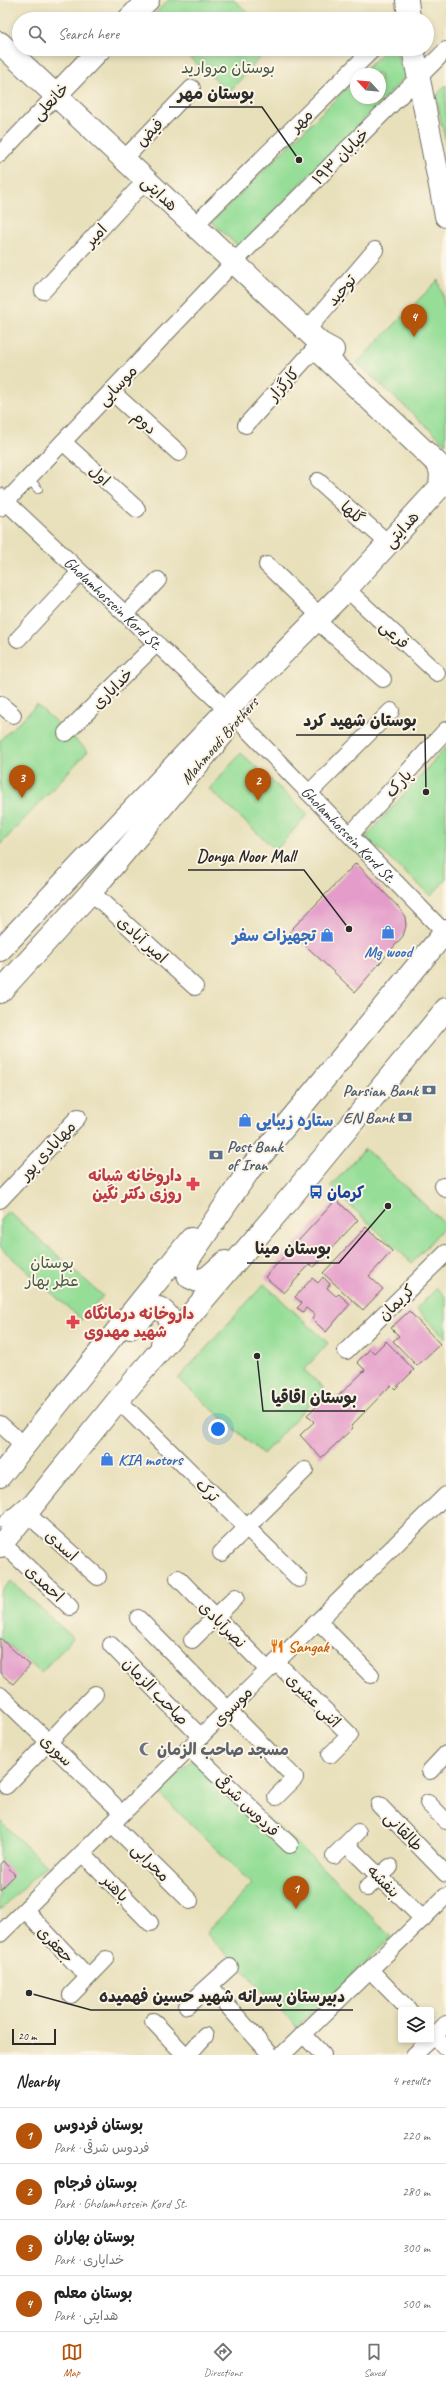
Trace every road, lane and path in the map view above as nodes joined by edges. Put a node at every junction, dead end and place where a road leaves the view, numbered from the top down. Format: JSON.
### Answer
{"nodes":[{"id":1,"x":148,"y":0,"type":"edge"},
{"id":2,"x":136,"y":12,"type":"edge"},
{"id":3,"x":1,"y":47,"type":"edge"},
{"id":4,"x":446,"y":50,"type":"edge"},
{"id":5,"x":93,"y":56,"type":"edge"},
{"id":6,"x":366,"y":56,"type":"edge"},
{"id":7,"x":414,"y":56,"type":"edge"},
{"id":8,"x":418,"y":79,"type":"junction"},
{"id":9,"x":192,"y":88,"type":"dead end"},
{"id":10,"x":56,"y":95,"type":"junction"},
{"id":11,"x":0,"y":154,"type":"edge"},
{"id":12,"x":124,"y":159,"type":"junction"},
{"id":13,"x":146,"y":180,"type":"junction"},
{"id":14,"x":446,"y":216,"type":"edge"},
{"id":15,"x":195,"y":225,"type":"junction"},
{"id":16,"x":375,"y":250,"type":"dead end"},
{"id":17,"x":234,"y":262,"type":"junction"},
{"id":18,"x":43,"y":291,"type":"dead end"},
{"id":19,"x":314,"y":336,"type":"junction"},
{"id":20,"x":111,"y":391,"type":"junction"},
{"id":21,"x":246,"y":425,"type":"dead end"},
{"id":22,"x":63,"y":442,"type":"junction"},
{"id":23,"x":179,"y":453,"type":"dead end"},
{"id":24,"x":446,"y":459,"type":"edge"},
{"id":25,"x":318,"y":480,"type":"dead end"},
{"id":26,"x":446,"y":496,"type":"edge"},
{"id":27,"x":2,"y":502,"type":"edge"},
{"id":28,"x":137,"y":509,"type":"dead end"},
{"id":29,"x":388,"y":543,"type":"junction"},
{"id":30,"x":268,"y":565,"type":"dead end"},
{"id":31,"x":80,"y":572,"type":"junction"},
{"id":32,"x":158,"y":580,"type":"dead end"},
{"id":33,"x":354,"y":596,"type":"junction"},
{"id":34,"x":126,"y":614,"type":"junction"},
{"id":35,"x":322,"y":621,"type":"junction"},
{"id":36,"x":18,"y":639,"type":"dead end"},
{"id":37,"x":157,"y":643,"type":"junction"},
{"id":38,"x":437,"y":673,"type":"dead end"},
{"id":39,"x":383,"y":679,"type":"dead end"},
{"id":40,"x":0,"y":704,"type":"edge"},
{"id":41,"x":391,"y":711,"type":"dead end"},
{"id":42,"x":231,"y":714,"type":"junction"},
{"id":43,"x":13,"y":715,"type":"dead end"},
{"id":44,"x":446,"y":730,"type":"edge"},
{"id":45,"x":66,"y":733,"type":"dead end"},
{"id":46,"x":309,"y":793,"type":"junction"},
{"id":47,"x":350,"y":836,"type":"junction"},
{"id":48,"x":91,"y":892,"type":"junction"},
{"id":49,"x":445,"y":932,"type":"edge"},
{"id":50,"x":0,"y":950,"type":"edge"},
{"id":51,"x":195,"y":987,"type":"dead end"},
{"id":52,"x":0,"y":992,"type":"edge"},
{"id":53,"x":446,"y":1009,"type":"edge"},
{"id":54,"x":78,"y":1117,"type":"dead end"},
{"id":55,"x":250,"y":1169,"type":"junction"},
{"id":56,"x":295,"y":1192,"type":"junction"},
{"id":57,"x":0,"y":1200,"type":"edge"},
{"id":58,"x":446,"y":1253,"type":"edge"},
{"id":59,"x":346,"y":1351,"type":"dead end"},
{"id":60,"x":85,"y":1370,"type":"junction"},
{"id":61,"x":118,"y":1400,"type":"junction"},
{"id":62,"x":0,"y":1424,"type":"edge"},
{"id":63,"x":26,"y":1447,"type":"junction"},
{"id":64,"x":305,"y":1470,"type":"dead end"},
{"id":65,"x":0,"y":1476,"type":"edge"},
{"id":66,"x":52,"y":1481,"type":"junction"},
{"id":67,"x":446,"y":1495,"type":"edge"},
{"id":68,"x":26,"y":1513,"type":"junction"},
{"id":69,"x":247,"y":1528,"type":"junction"},
{"id":70,"x":1,"y":1537,"type":"edge"},
{"id":71,"x":221,"y":1553,"type":"dead end"},
{"id":72,"x":98,"y":1577,"type":"dead end"},
{"id":73,"x":178,"y":1578,"type":"dead end"},
{"id":74,"x":299,"y":1580,"type":"dead end"},
{"id":75,"x":236,"y":1597,"type":"dead end"},
{"id":76,"x":70,"y":1607,"type":"dead end"},
{"id":77,"x":216,"y":1617,"type":"junction"},
{"id":78,"x":138,"y":1618,"type":"dead end"},
{"id":79,"x":318,"y":1621,"type":"junction"},
{"id":80,"x":192,"y":1640,"type":"dead end"},
{"id":81,"x":111,"y":1644,"type":"dead end"},
{"id":82,"x":272,"y":1666,"type":"junction"},
{"id":83,"x":371,"y":1675,"type":"dead end"},
{"id":84,"x":95,"y":1694,"type":"dead end"},
{"id":85,"x":0,"y":1695,"type":"edge"},
{"id":86,"x":227,"y":1711,"type":"junction"},
{"id":87,"x":201,"y":1737,"type":"junction"},
{"id":88,"x":49,"y":1742,"type":"junction"},
{"id":89,"x":189,"y":1748,"type":"junction"},
{"id":90,"x":446,"y":1754,"type":"edge"},
{"id":91,"x":330,"y":1755,"type":"dead end"},
{"id":92,"x":430,"y":1771,"type":"dead end"},
{"id":93,"x":6,"y":1786,"type":"dead end"},
{"id":94,"x":276,"y":1797,"type":"dead end"},
{"id":95,"x":428,"y":1803,"type":"dead end"},
{"id":96,"x":114,"y":1805,"type":"dead end"},
{"id":97,"x":379,"y":1805,"type":"dead end"},
{"id":98,"x":446,"y":1821,"type":"edge"},
{"id":99,"x":112,"y":1824,"type":"junction"},
{"id":100,"x":358,"y":1832,"type":"dead end"},
{"id":101,"x":346,"y":1844,"type":"junction"},
{"id":102,"x":290,"y":1845,"type":"dead end"},
{"id":103,"x":82,"y":1853,"type":"junction"},
{"id":104,"x":334,"y":1856,"type":"dead end"},
{"id":105,"x":385,"y":1872,"type":"junction"},
{"id":106,"x":446,"y":1874,"type":"edge"},
{"id":107,"x":367,"y":1888,"type":"dead end"},
{"id":108,"x":190,"y":1901,"type":"dead end"},
{"id":109,"x":444,"y":1902,"type":"edge"},
{"id":110,"x":25,"y":1910,"type":"junction"},
{"id":111,"x":422,"y":1919,"type":"junction"},
{"id":112,"x":150,"y":1923,"type":"dead end"},
{"id":113,"x":0,"y":1934,"type":"edge"},
{"id":114,"x":106,"y":1959,"type":"dead end"},
{"id":115,"x":230,"y":1967,"type":"dead end"},
{"id":116,"x":370,"y":1970,"type":"junction"},
{"id":117,"x":88,"y":1977,"type":"junction"},
{"id":118,"x":210,"y":1986,"type":"junction"},
{"id":119,"x":71,"y":1995,"type":"dead end"},
{"id":120,"x":187,"y":2006,"type":"dead end"},
{"id":121,"x":406,"y":2007,"type":"edge"},
{"id":122,"x":153,"y":2021,"type":"dead end"},
{"id":123,"x":446,"y":2024,"type":"edge"},
{"id":124,"x":303,"y":2034,"type":"junction"},
{"id":125,"x":434,"y":2034,"type":"edge"},
{"id":126,"x":205,"y":2036,"type":"dead end"},
{"id":127,"x":434,"y":2039,"type":"edge"},
{"id":128,"x":425,"y":2043,"type":"edge"},
{"id":129,"x":446,"y":2048,"type":"edge"},
{"id":130,"x":186,"y":2055,"type":"edge"},
{"id":131,"x":271,"y":2055,"type":"edge"},
{"id":132,"x":282,"y":2055,"type":"edge"},
{"id":133,"x":323,"y":2055,"type":"edge"},
{"id":134,"x":414,"y":2055,"type":"edge"}],
"edges":[{"from":1,"to":2,"type":"main road"},
{"from":3,"to":10,"type":"main road","name":"هدایتی"},
{"from":4,"to":8,"type":"street","name":"خیابان ۱۹۳"},
{"from":5,"to":10,"type":"main road","name":"خانعلی"},
{"from":6,"to":15,"type":"street","name":"مهر"},
{"from":7,"to":8,"type":"main road"},
{"from":8,"to":14,"type":"main road"},
{"from":8,"to":17,"type":"street","name":"خیابان ۱۹۳"},
{"from":9,"to":12,"type":"street","name":"فیض"},
{"from":10,"to":11,"type":"street","name":"خانعلی"},
{"from":10,"to":12,"type":"main road","name":"هدایتی"},
{"from":12,"to":13,"type":"main road","name":"هدایتی"},
{"from":13,"to":15,"type":"main road","name":"هدایتی"},
{"from":13,"to":18,"type":"street","name":"امیر"},
{"from":15,"to":17,"type":"main road","name":"هدایتی"},
{"from":16,"to":19,"type":"street","name":"توحید"},
{"from":17,"to":19,"type":"main road","name":"هدایتی"},
{"from":17,"to":20,"type":"street","name":"موسایی"},
{"from":19,"to":21,"type":"street","name":"کارگزار"},
{"from":19,"to":24,"type":"main road","name":"هدایتی"},
{"from":19,"to":29,"type":"main road","name":"هدایتی"},
{"from":20,"to":22,"type":"street","name":"موسایی"},
{"from":20,"to":23,"type":"street","name":"دوم"},
{"from":22,"to":27,"type":"street","name":"موسایی"},
{"from":22,"to":28,"type":"street","name":"اول"},
{"from":25,"to":29,"type":"street","name":"گلها"},
{"from":26,"to":33,"type":"main road"},
{"from":27,"to":31,"type":"street","name":"Gholamhossein Kord St."},
{"from":29,"to":35,"type":"main road","name":"هدایتی"},
{"from":30,"to":35,"type":"street"},
{"from":31,"to":34,"type":"street","name":"Gholamhossein Kord St."},
{"from":31,"to":36,"type":"street"},
{"from":32,"to":34,"type":"street"},
{"from":33,"to":35,"type":"main road"},
{"from":33,"to":38,"type":"street","name":"فرعی"},
{"from":34,"to":37,"type":"street","name":"Gholamhossein Kord St."},
{"from":35,"to":39,"type":"street"},
{"from":35,"to":42,"type":"main road","name":"هدایتی"},
{"from":37,"to":42,"type":"street","name":"Gholamhossein Kord St."},
{"from":37,"to":45,"type":"street","name":"خدایاری"},
{"from":40,"to":43,"type":"street"},
{"from":41,"to":46,"type":"street"},
{"from":42,"to":46,"type":"street","name":"Gholamhossein Kord St."},
{"from":42,"to":48,"type":"main road","name":"Mahmoodi Brothers"},
{"from":42,"to":50,"type":"main road","name":"Mahmoodi Brothers"},
{"from":44,"to":47,"type":"street","name":"پارک"},
{"from":46,"to":47,"type":"street","name":"Gholamhossein Kord St."},
{"from":47,"to":49,"type":"street","name":"Gholamhossein Kord St."},
{"from":48,"to":51,"type":"street","name":"امیر آبادی"},
{"from":48,"to":52,"type":"main road","name":"Mahmoodi Brothers"},
{"from":49,"to":55,"type":"main road"},
{"from":53,"to":56,"type":"main road"},
{"from":54,"to":57,"type":"street","name":"مهابادی پور"},
{"from":55,"to":56,"type":"main road"},
{"from":55,"to":60,"type":"main road"},
{"from":56,"to":61,"type":"main road"},
{"from":58,"to":59,"type":"street","name":"کریمان"},
{"from":60,"to":61,"type":"main road"},
{"from":60,"to":63,"type":"main road"},
{"from":61,"to":66,"type":"main road"},
{"from":61,"to":69,"type":"street","name":"ترک"},
{"from":62,"to":63,"type":"street"},
{"from":63,"to":65,"type":"main road"},
{"from":64,"to":69,"type":"street"},
{"from":66,"to":68,"type":"main road"},
{"from":66,"to":70,"type":"lane"},
{"from":67,"to":79,"type":"street","name":"موسوی"},
{"from":68,"to":70,"type":"main road"},
{"from":68,"to":72,"type":"street","name":"اسدی"},
{"from":69,"to":71,"type":"street"},
{"from":69,"to":74,"type":"street","name":"ترک"},
{"from":70,"to":76,"type":"street","name":"احمدی"},
{"from":73,"to":77,"type":"street","name":"نصرآبادی"},
{"from":75,"to":77,"type":"street"},
{"from":77,"to":80,"type":"street"},
{"from":77,"to":82,"type":"street","name":"نصرآبادی"},
{"from":78,"to":86,"type":"street"},
{"from":79,"to":82,"type":"street","name":"موسوی"},
{"from":79,"to":83,"type":"street"},
{"from":81,"to":87,"type":"street","name":"صاحب الزمان"},
{"from":82,"to":86,"type":"street","name":"موسوی"},
{"from":82,"to":91,"type":"street","name":"اثنی عشری"},
{"from":84,"to":88,"type":"street"},
{"from":85,"to":88,"type":"street","name":"سوری"},
{"from":86,"to":87,"type":"street","name":"موسوی"},
{"from":86,"to":94,"type":"street"},
{"from":87,"to":89,"type":"street","name":"موسوی"},
{"from":88,"to":93,"type":"street"},
{"from":88,"to":96,"type":"street","name":"سوری"},
{"from":89,"to":99,"type":"street","name":"موسوی"},
{"from":89,"to":102,"type":"street","name":"فردوس شرقی"},
{"from":90,"to":92,"type":"street"},
{"from":95,"to":98,"type":"street"},
{"from":97,"to":106,"type":"street","name":"طالقانی"},
{"from":99,"to":103,"type":"street","name":"موسوی"},
{"from":99,"to":108,"type":"street","name":"محرابی"},
{"from":100,"to":101,"type":"street"},
{"from":101,"to":104,"type":"street"},
{"from":101,"to":105,"type":"street","name":"بنفشه"},
{"from":103,"to":110,"type":"street","name":"موسوی"},
{"from":103,"to":112,"type":"street","name":"باهنر"},
{"from":105,"to":107,"type":"street"},
{"from":105,"to":111,"type":"street","name":"بنفشه"},
{"from":109,"to":111,"type":"street"},
{"from":110,"to":113,"type":"street","name":"موسوی"},
{"from":110,"to":117,"type":"street","name":"جعفری"},
{"from":111,"to":116,"type":"street"},
{"from":114,"to":117,"type":"street","name":"جعفری"},
{"from":115,"to":118,"type":"street"},
{"from":116,"to":121,"type":"street"},
{"from":116,"to":124,"type":"street"},
{"from":117,"to":119,"type":"street","name":"جعفری"},
{"from":118,"to":120,"type":"street"},
{"from":118,"to":131,"type":"street"},
{"from":122,"to":130,"type":"street"},
{"from":123,"to":125,"type":"street"},
{"from":124,"to":132,"type":"street"},
{"from":124,"to":133,"type":"street"},
{"from":126,"to":130,"type":"street"},
{"from":127,"to":129,"type":"street"},
{"from":128,"to":134,"type":"street"}]}
